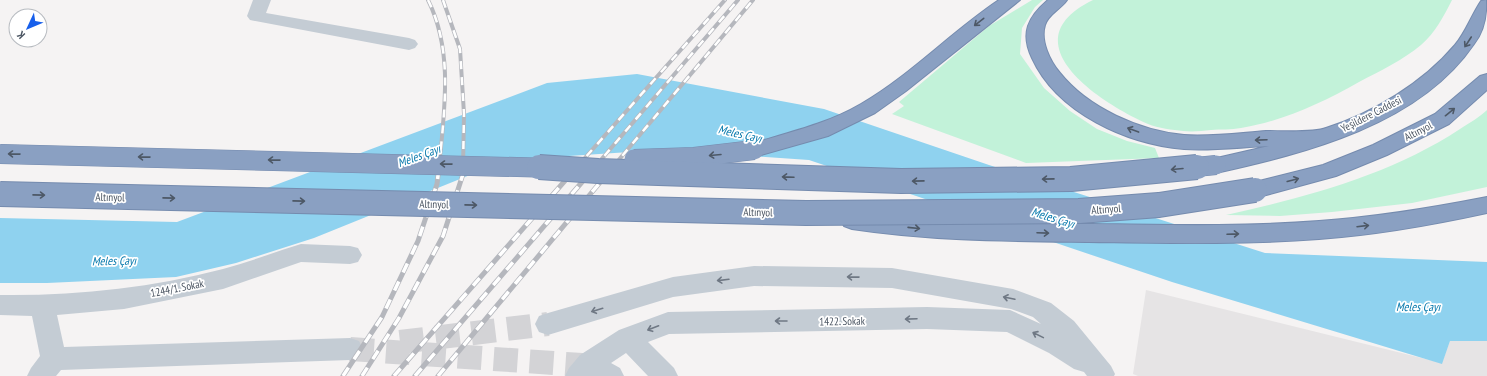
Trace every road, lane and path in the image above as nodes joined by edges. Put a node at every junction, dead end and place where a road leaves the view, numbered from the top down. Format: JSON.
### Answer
{"nodes":[{"id":1,"x":262,"y":0,"type":"edge"},
{"id":2,"x":1011,"y":0,"type":"edge"},
{"id":3,"x":1058,"y":0,"type":"edge"},
{"id":4,"x":1486,"y":7,"type":"edge"},
{"id":5,"x":409,"y":44,"type":"dead end"},
{"id":6,"x":1487,"y":80,"type":"edge"},
{"id":7,"x":1328,"y":136,"type":"junction"},
{"id":8,"x":0,"y":154,"type":"edge"},
{"id":9,"x":527,"y":166,"type":"junction"},
{"id":10,"x":0,"y":194,"type":"edge"},
{"id":11,"x":1487,"y":205,"type":"edge"},
{"id":12,"x":806,"y":213,"type":"junction"},
{"id":13,"x":350,"y":255,"type":"dead end"},
{"id":14,"x":0,"y":305,"type":"edge"},
{"id":15,"x":42,"y":306,"type":"junction"},
{"id":16,"x":548,"y":324,"type":"tunnel mouth"},
{"id":17,"x":628,"y":338,"type":"junction"},
{"id":18,"x":350,"y":348,"type":"tunnel mouth"},
{"id":19,"x":47,"y":367,"type":"edge"},
{"id":20,"x":1104,"y":375,"type":"edge"},
{"id":21,"x":578,"y":376,"type":"edge"},
{"id":22,"x":665,"y":376,"type":"edge"}],
"edges":[{"from":1,"to":5,"type":"street"},
{"from":2,"to":9,"type":"highway","one_way":true,"bridge":true},
{"from":7,"to":3,"type":"highway","one_way":true},
{"from":4,"to":7,"type":"highway","name":"Yeşildere Caddesi","one_way":true},
{"from":12,"to":6,"type":"highway","name":"Altınyol","one_way":true,"bridge":true},
{"from":7,"to":9,"type":"highway","name":"Yeşildere Caddesi","one_way":true,"bridge":true},
{"from":9,"to":8,"type":"highway","one_way":true,"bridge":true},
{"from":10,"to":12,"type":"highway","name":"Altınyol","one_way":true,"bridge":true},
{"from":12,"to":11,"type":"highway","one_way":true,"bridge":true},
{"from":13,"to":15,"type":"street","name":"1244/1. Sokak"},
{"from":14,"to":15,"type":"street","name":"1244/1. Sokak"},
{"from":15,"to":19,"type":"street"},
{"from":20,"to":16,"type":"street","one_way":true},
{"from":20,"to":17,"type":"street","name":"1422. Sokak","one_way":true},
{"from":17,"to":21,"type":"street","name":"1422. Sokak"},
{"from":17,"to":22,"type":"street"},
{"from":18,"to":19,"type":"street"}]}
